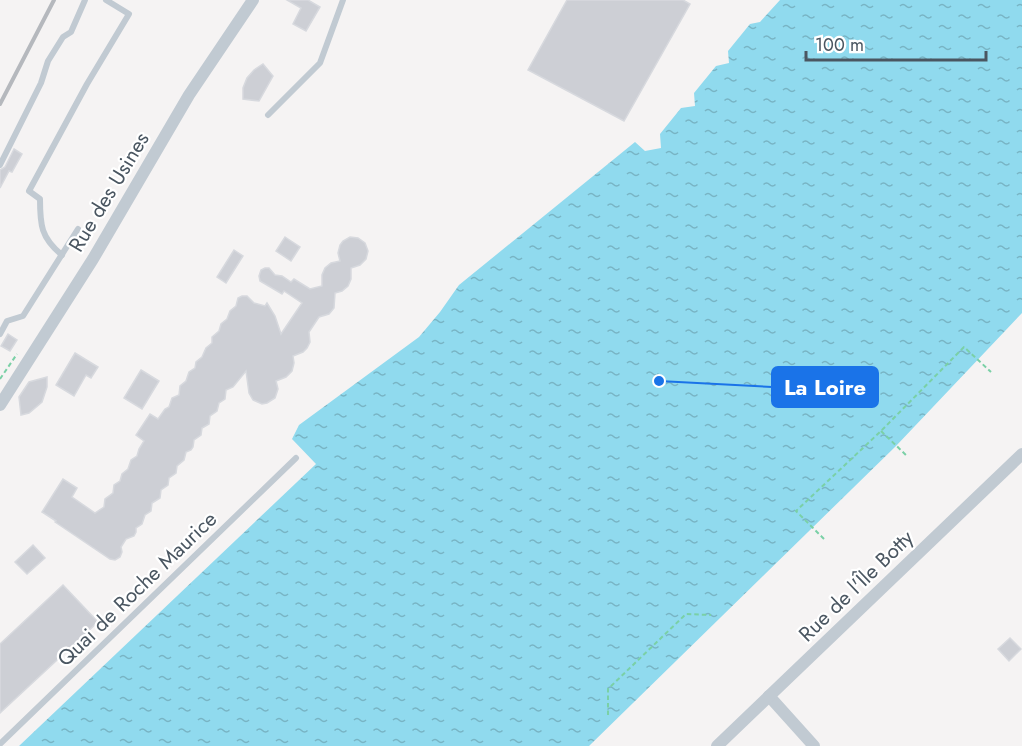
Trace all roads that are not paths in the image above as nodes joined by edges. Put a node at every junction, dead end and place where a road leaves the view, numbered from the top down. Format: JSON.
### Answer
{"nodes":[{"id":1,"x":85,"y":0,"type":"edge"},
{"id":2,"x":106,"y":0,"type":"edge"},
{"id":3,"x":253,"y":0,"type":"edge"},
{"id":4,"x":344,"y":0,"type":"edge"},
{"id":5,"x":268,"y":115,"type":"dead end"},
{"id":6,"x":0,"y":165,"type":"edge"},
{"id":7,"x":78,"y":228,"type":"dead end"},
{"id":8,"x":62,"y":255,"type":"junction"},
{"id":9,"x":0,"y":334,"type":"edge"},
{"id":10,"x":0,"y":405,"type":"edge"},
{"id":11,"x":1022,"y":454,"type":"edge"},
{"id":12,"x":296,"y":458,"type":"dead end"},
{"id":13,"x":769,"y":696,"type":"junction"},
{"id":14,"x":0,"y":744,"type":"edge"},
{"id":15,"x":717,"y":746,"type":"edge"},
{"id":16,"x":814,"y":746,"type":"edge"}],
"edges":[{"from":1,"to":6,"type":"lane"},
{"from":2,"to":8,"type":"lane"},
{"from":3,"to":10,"type":"street","name":"Rue des Usines"},
{"from":4,"to":5,"type":"lane"},
{"from":7,"to":8,"type":"lane"},
{"from":8,"to":9,"type":"lane"},
{"from":11,"to":13,"type":"street","name":"Rue de l'Île Botty"},
{"from":12,"to":14,"type":"lane","name":"Quai de Roche Maurice"},
{"from":13,"to":15,"type":"street","name":"Rue de l'Île Botty"},
{"from":13,"to":16,"type":"street"}]}
